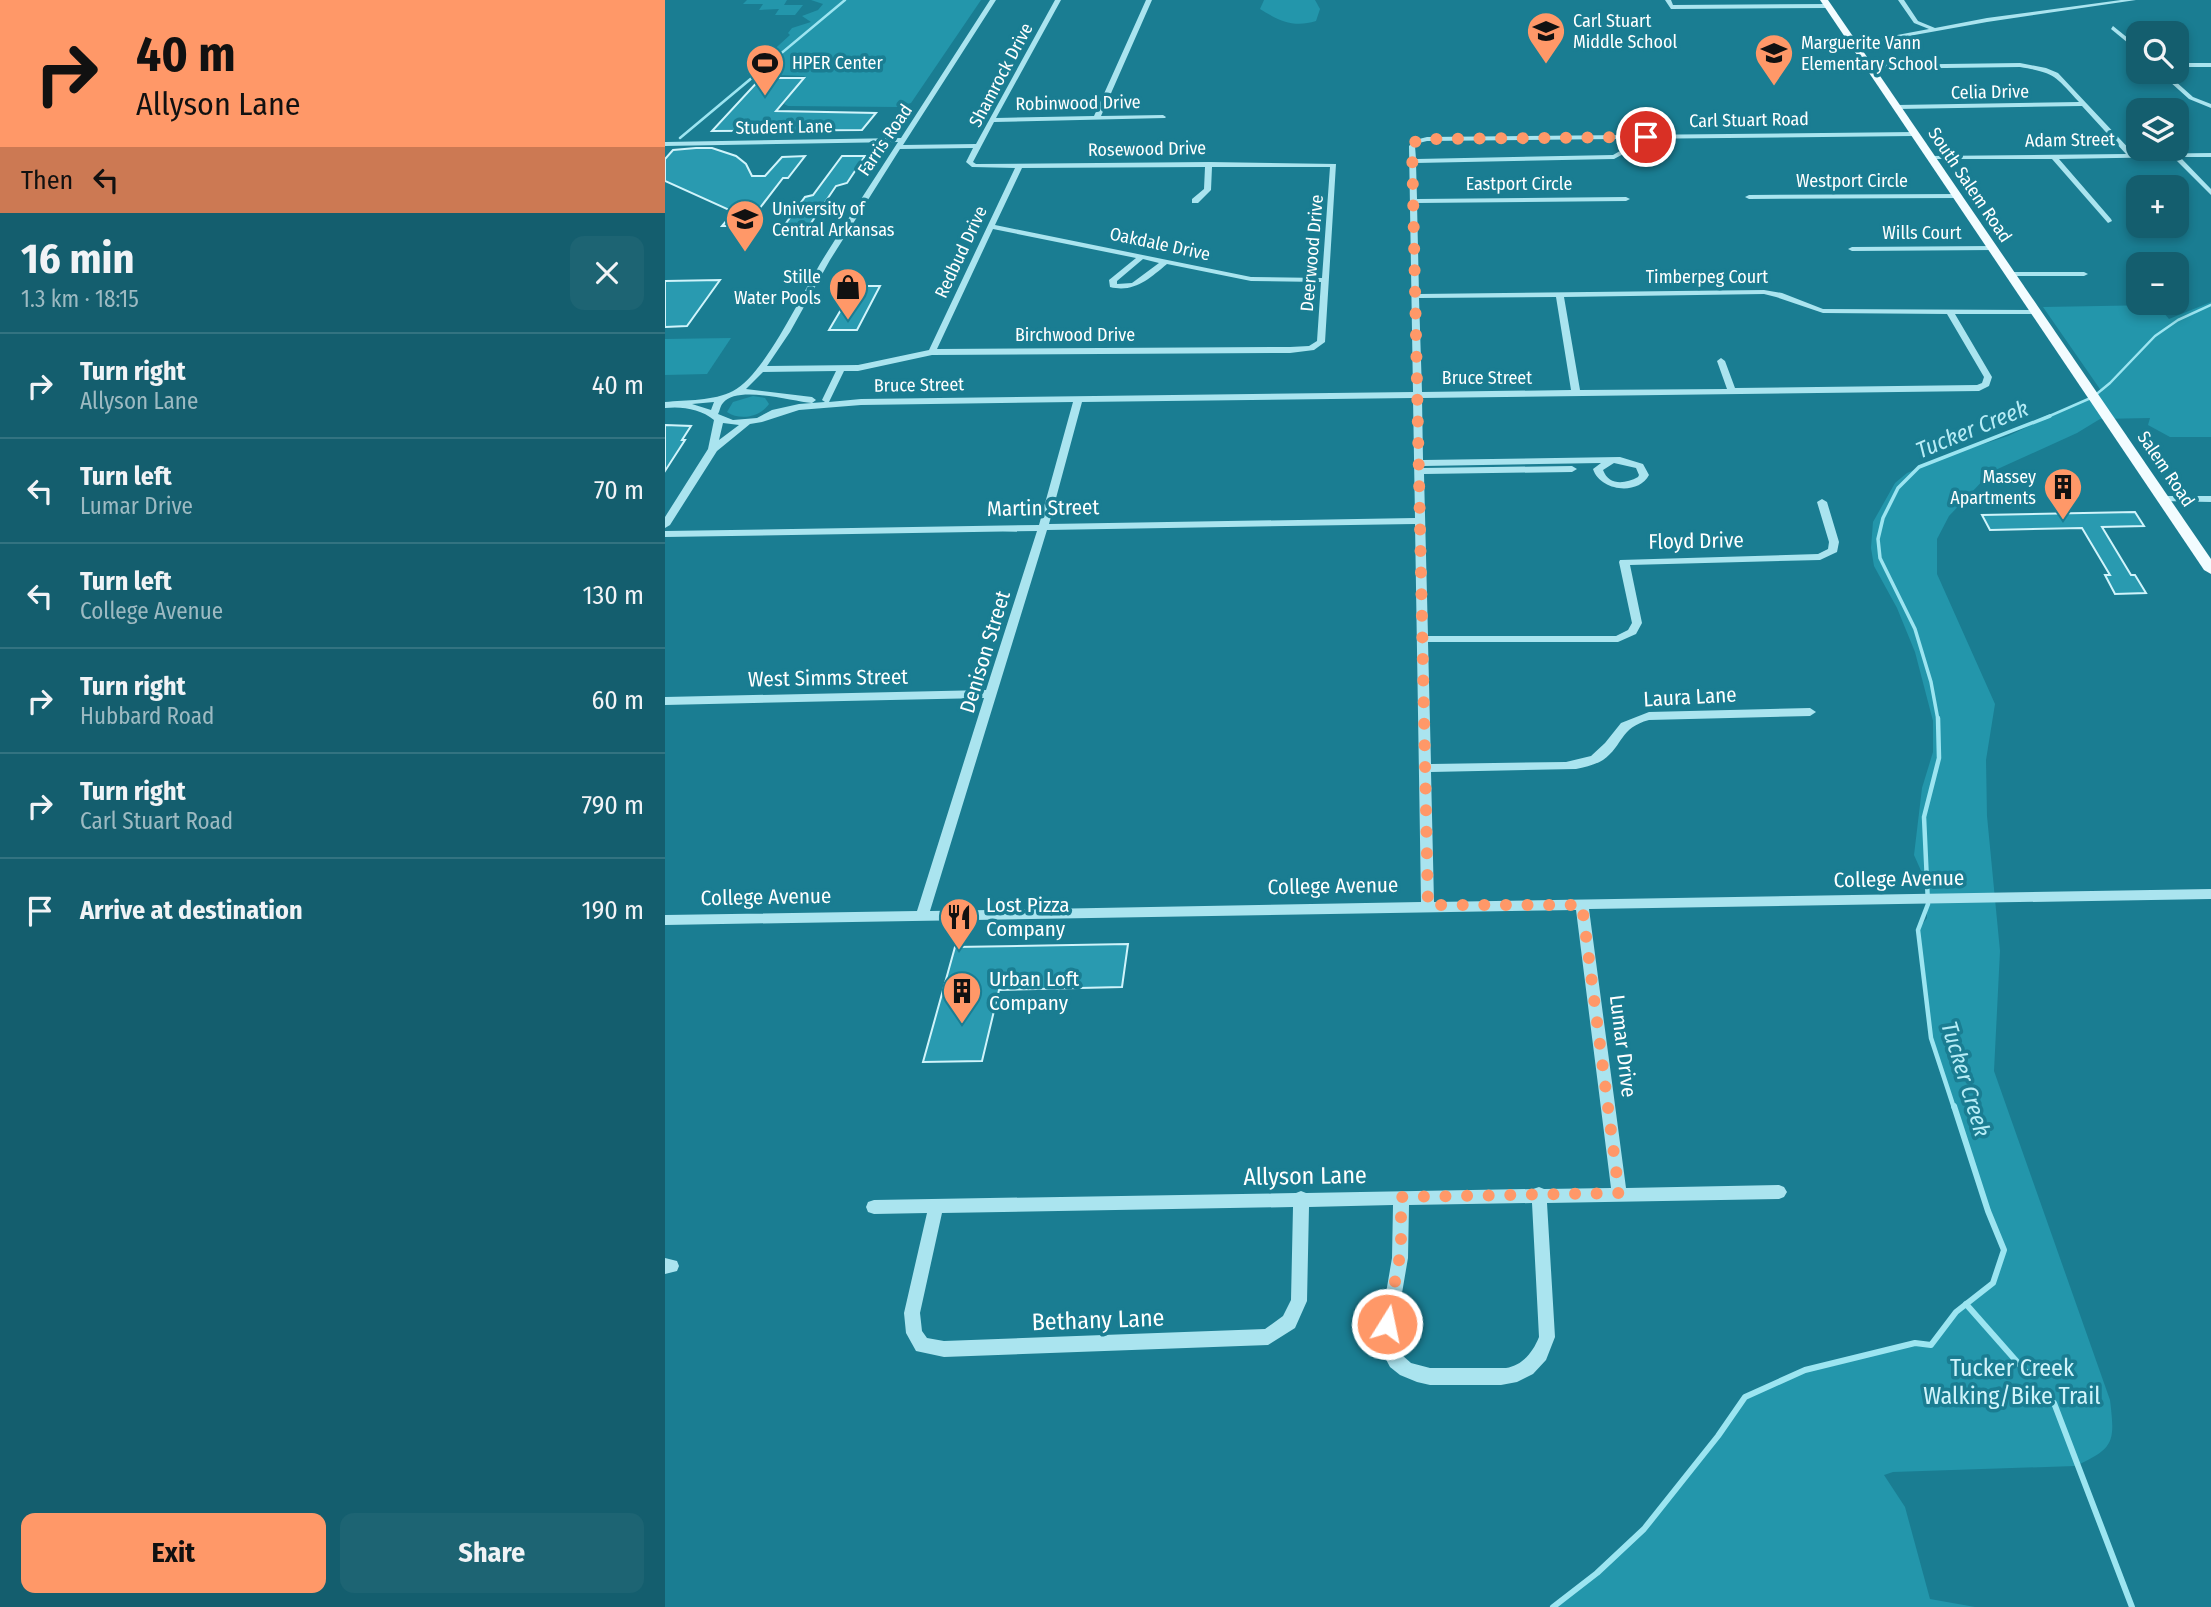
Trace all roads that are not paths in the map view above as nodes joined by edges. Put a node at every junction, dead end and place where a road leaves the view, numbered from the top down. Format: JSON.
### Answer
{"nodes":[{"id":1,"x":993,"y":0,"type":"edge"},
{"id":2,"x":1058,"y":0,"type":"edge"},
{"id":3,"x":1149,"y":0,"type":"edge"},
{"id":4,"x":1668,"y":0,"type":"edge"},
{"id":5,"x":1901,"y":0,"type":"edge"},
{"id":6,"x":2133,"y":0,"type":"edge"},
{"id":7,"x":1765,"y":3,"type":"edge"},
{"id":8,"x":1826,"y":3,"type":"edge"},
{"id":9,"x":2113,"y":28,"type":"dead end"},
{"id":10,"x":1935,"y":30,"type":"junction"},
{"id":11,"x":2126,"y":39,"type":"edge"},
{"id":12,"x":1855,"y":46,"type":"junction"},
{"id":13,"x":2189,"y":65,"type":"edge"},
{"id":14,"x":2211,"y":65,"type":"edge"},
{"id":15,"x":1870,"y":67,"type":"junction"},
{"id":16,"x":2175,"y":84,"type":"edge"},
{"id":17,"x":2083,"y":104,"type":"junction"},
{"id":18,"x":2211,"y":106,"type":"edge"},
{"id":19,"x":1897,"y":107,"type":"junction"},
{"id":20,"x":1097,"y":117,"type":"junction"},
{"id":21,"x":1163,"y":117,"type":"dead end"},
{"id":22,"x":993,"y":120,"type":"junction"},
{"id":23,"x":1914,"y":134,"type":"junction"},
{"id":24,"x":1619,"y":137,"type":"junction"},
{"id":25,"x":665,"y":144,"type":"edge"},
{"id":26,"x":901,"y":144,"type":"junction"},
{"id":27,"x":978,"y":146,"type":"junction"},
{"id":28,"x":2126,"y":150,"type":"edge"},
{"id":29,"x":2126,"y":155,"type":"edge"},
{"id":30,"x":2189,"y":155,"type":"edge"},
{"id":31,"x":2211,"y":155,"type":"edge"},
{"id":32,"x":2053,"y":156,"type":"junction"},
{"id":33,"x":1930,"y":158,"type":"junction"},
{"id":34,"x":1412,"y":161,"type":"junction"},
{"id":35,"x":2180,"y":161,"type":"edge"},
{"id":36,"x":969,"y":162,"type":"joint"},
{"id":37,"x":1327,"y":163,"type":"joint"},
{"id":38,"x":1209,"y":164,"type":"junction"},
{"id":39,"x":1019,"y":166,"type":"junction"},
{"id":40,"x":2211,"y":193,"type":"edge"},
{"id":41,"x":1957,"y":196,"type":"junction"},
{"id":42,"x":1749,"y":197,"type":"dead end"},
{"id":43,"x":1626,"y":199,"type":"dead end"},
{"id":44,"x":1195,"y":201,"type":"dead end"},
{"id":45,"x":1413,"y":201,"type":"junction"},
{"id":46,"x":2108,"y":221,"type":"dead end"},
{"id":47,"x":990,"y":226,"type":"junction"},
{"id":48,"x":1992,"y":248,"type":"junction"},
{"id":49,"x":1852,"y":249,"type":"dead end"},
{"id":50,"x":1143,"y":256,"type":"junction"},
{"id":51,"x":1166,"y":261,"type":"junction"},
{"id":52,"x":2010,"y":274,"type":"junction"},
{"id":53,"x":2084,"y":274,"type":"dead end"},
{"id":54,"x":1325,"y":280,"type":"junction"},
{"id":55,"x":1560,"y":294,"type":"junction"},
{"id":56,"x":1417,"y":296,"type":"junction"},
{"id":57,"x":1950,"y":312,"type":"junction"},
{"id":58,"x":2035,"y":312,"type":"junction"},
{"id":59,"x":1311,"y":348,"type":"joint"},
{"id":60,"x":932,"y":352,"type":"junction"},
{"id":61,"x":1721,"y":361,"type":"dead end"},
{"id":62,"x":841,"y":369,"type":"junction"},
{"id":63,"x":762,"y":370,"type":"junction"},
{"id":64,"x":2089,"y":389,"type":"joint"},
{"id":65,"x":1732,"y":391,"type":"junction"},
{"id":66,"x":776,"y":394,"type":"junction"},
{"id":67,"x":1576,"y":394,"type":"junction"},
{"id":68,"x":1418,"y":395,"type":"junction"},
{"id":69,"x":731,"y":396,"type":"junction"},
{"id":70,"x":1079,"y":398,"type":"junction"},
{"id":71,"x":826,"y":400,"type":"junction"},
{"id":72,"x":861,"y":402,"type":"junction"},
{"id":73,"x":665,"y":405,"type":"edge"},
{"id":74,"x":684,"y":405,"type":"junction"},
{"id":75,"x":770,"y":415,"type":"junction"},
{"id":76,"x":716,"y":417,"type":"junction"},
{"id":77,"x":753,"y":421,"type":"junction"},
{"id":78,"x":713,"y":449,"type":"junction"},
{"id":79,"x":1612,"y":460,"type":"junction"},
{"id":80,"x":1419,"y":467,"type":"junction"},
{"id":81,"x":1598,"y":469,"type":"junction"},
{"id":82,"x":2165,"y":499,"type":"junction"},
{"id":83,"x":2211,"y":499,"type":"edge"},
{"id":84,"x":1822,"y":502,"type":"dead end"},
{"id":85,"x":1421,"y":521,"type":"junction"},
{"id":86,"x":665,"y":525,"type":"edge"},
{"id":87,"x":1043,"y":527,"type":"junction"},
{"id":88,"x":665,"y":534,"type":"edge"},
{"id":89,"x":2211,"y":570,"type":"edge"},
{"id":90,"x":1423,"y":639,"type":"junction"},
{"id":91,"x":992,"y":694,"type":"junction"},
{"id":92,"x":665,"y":701,"type":"edge"},
{"id":93,"x":1810,"y":712,"type":"dead end"},
{"id":94,"x":1424,"y":768,"type":"junction"},
{"id":95,"x":2211,"y":894,"type":"edge"},
{"id":96,"x":1428,"y":905,"type":"junction"},
{"id":97,"x":1582,"y":905,"type":"junction"},
{"id":98,"x":922,"y":915,"type":"junction"},
{"id":99,"x":665,"y":920,"type":"edge"},
{"id":100,"x":1779,"y":1192,"type":"dead end"},
{"id":101,"x":1619,"y":1193,"type":"junction"},
{"id":102,"x":1539,"y":1194,"type":"junction"},
{"id":103,"x":1401,"y":1197,"type":"junction"},
{"id":104,"x":1301,"y":1198,"type":"junction"},
{"id":105,"x":936,"y":1206,"type":"junction"},
{"id":106,"x":874,"y":1207,"type":"dead end"}],
"edges":[{"from":1,"to":26,"type":"street","name":"Farris Road"},
{"from":2,"to":22,"type":"street","name":"Shamrock Drive"},
{"from":3,"to":20,"type":"street"},
{"from":4,"to":7,"type":"street"},
{"from":5,"to":10,"type":"street"},
{"from":6,"to":10,"type":"street"},
{"from":7,"to":8,"type":"street"},
{"from":8,"to":12,"type":"main road","name":"South Salem Road"},
{"from":9,"to":11,"type":"street"},
{"from":10,"to":12,"type":"street"},
{"from":12,"to":15,"type":"main road","name":"South Salem Road"},
{"from":13,"to":14,"type":"street"},
{"from":15,"to":17,"type":"street"},
{"from":15,"to":19,"type":"main road","name":"South Salem Road"},
{"from":16,"to":18,"type":"street"},
{"from":17,"to":19,"type":"street","name":"Celia Drive"},
{"from":17,"to":28,"type":"street"},
{"from":19,"to":23,"type":"main road","name":"South Salem Road"},
{"from":20,"to":21,"type":"street","name":"Robinwood Drive"},
{"from":20,"to":22,"type":"street","name":"Robinwood Drive"},
{"from":22,"to":27,"type":"street","name":"Shamrock Drive"},
{"from":23,"to":24,"type":"street","name":"Carl Stuart Road"},
{"from":23,"to":33,"type":"main road","name":"South Salem Road"},
{"from":24,"to":34,"type":"street","name":"Carl Stuart Road"},
{"from":24,"to":34,"type":"street"},
{"from":25,"to":26,"type":"street","name":"Student Lane"},
{"from":26,"to":27,"type":"street"},
{"from":26,"to":63,"type":"street","name":"Farris Road"},
{"from":27,"to":36,"type":"street","name":"Shamrock Drive"},
{"from":29,"to":32,"type":"street","name":"Adam Street"},
{"from":30,"to":31,"type":"street","name":"Adam Street"},
{"from":32,"to":33,"type":"street","name":"Adam Street"},
{"from":32,"to":46,"type":"street"},
{"from":33,"to":41,"type":"main road","name":"South Salem Road"},
{"from":34,"to":45,"type":"street"},
{"from":35,"to":40,"type":"street"},
{"from":36,"to":39,"type":"street","name":"Rosewood Drive"},
{"from":37,"to":38,"type":"street","name":"Rosewood Drive"},
{"from":37,"to":54,"type":"street","name":"Deerwood Drive"},
{"from":38,"to":39,"type":"street","name":"Rosewood Drive"},
{"from":38,"to":44,"type":"street"},
{"from":39,"to":47,"type":"street","name":"Redbud Drive"},
{"from":41,"to":42,"type":"street","name":"Westport Circle"},
{"from":41,"to":48,"type":"main road","name":"South Salem Road"},
{"from":43,"to":45,"type":"street","name":"Eastport Circle"},
{"from":45,"to":56,"type":"street"},
{"from":47,"to":50,"type":"street","name":"Oakdale Drive"},
{"from":47,"to":60,"type":"street","name":"Redbud Drive"},
{"from":48,"to":49,"type":"street","name":"Wills Court"},
{"from":48,"to":52,"type":"main road","name":"South Salem Road"},
{"from":50,"to":51,"type":"street","name":"Oakdale Drive"},
{"from":50,"to":51,"type":"street"},
{"from":51,"to":54,"type":"street","name":"Oakdale Drive"},
{"from":52,"to":53,"type":"street"},
{"from":52,"to":58,"type":"main road","name":"South Salem Road"},
{"from":54,"to":59,"type":"street","name":"Deerwood Drive"},
{"from":55,"to":56,"type":"street","name":"Timberpeg Court"},
{"from":55,"to":57,"type":"street","name":"Timberpeg Court"},
{"from":55,"to":67,"type":"street"},
{"from":56,"to":68,"type":"street"},
{"from":57,"to":58,"type":"street","name":"Timberpeg Court"},
{"from":57,"to":65,"type":"street","name":"Bruce Street"},
{"from":58,"to":64,"type":"main road","name":"South Salem Road"},
{"from":59,"to":60,"type":"street","name":"Birchwood Drive"},
{"from":60,"to":62,"type":"street","name":"Birchwood Drive"},
{"from":61,"to":65,"type":"street"},
{"from":62,"to":63,"type":"street","name":"Birchwood Drive"},
{"from":62,"to":71,"type":"street"},
{"from":63,"to":66,"type":"street"},
{"from":63,"to":69,"type":"street","name":"Farris Road"},
{"from":64,"to":82,"type":"main road","name":"Salem Road"},
{"from":65,"to":67,"type":"street","name":"Bruce Street"},
{"from":66,"to":69,"type":"street"},
{"from":66,"to":71,"type":"street","name":"Bruce Street"},
{"from":66,"to":75,"type":"street"},
{"from":67,"to":68,"type":"street","name":"Bruce Street"},
{"from":68,"to":70,"type":"street","name":"Bruce Street"},
{"from":68,"to":80,"type":"street"},
{"from":69,"to":74,"type":"street"},
{"from":69,"to":76,"type":"street","name":"Farris Road"},
{"from":70,"to":72,"type":"street","name":"Bruce Street"},
{"from":70,"to":87,"type":"street","name":"Denison Street"},
{"from":71,"to":72,"type":"street","name":"Bruce Street"},
{"from":72,"to":75,"type":"street","name":"Bruce Street"},
{"from":73,"to":74,"type":"street"},
{"from":74,"to":76,"type":"street"},
{"from":75,"to":77,"type":"street","name":"Bruce Street"},
{"from":76,"to":77,"type":"street"},
{"from":76,"to":78,"type":"street"},
{"from":77,"to":78,"type":"street"},
{"from":78,"to":86,"type":"street"},
{"from":79,"to":80,"type":"street"},
{"from":79,"to":81,"type":"street"},
{"from":79,"to":81,"type":"street"},
{"from":80,"to":81,"type":"street"},
{"from":80,"to":85,"type":"street"},
{"from":82,"to":83,"type":"street"},
{"from":82,"to":89,"type":"main road","name":"Salem Road"},
{"from":84,"to":90,"type":"street","name":"Floyd Drive"},
{"from":85,"to":87,"type":"street","name":"Martin Street"},
{"from":85,"to":90,"type":"street"},
{"from":87,"to":88,"type":"street","name":"Martin Street"},
{"from":87,"to":91,"type":"street","name":"Denison Street"},
{"from":90,"to":94,"type":"street"},
{"from":91,"to":92,"type":"street","name":"West Simms Street"},
{"from":91,"to":98,"type":"street","name":"Denison Street"},
{"from":93,"to":94,"type":"street","name":"Laura Lane"},
{"from":94,"to":96,"type":"street"},
{"from":95,"to":97,"type":"street","name":"College Avenue"},
{"from":96,"to":97,"type":"street","name":"College Avenue"},
{"from":96,"to":98,"type":"street","name":"College Avenue"},
{"from":97,"to":101,"type":"street","name":"Lumar Drive"},
{"from":98,"to":99,"type":"street","name":"College Avenue"},
{"from":100,"to":101,"type":"street","name":"Allyson Lane"},
{"from":101,"to":102,"type":"street","name":"Allyson Lane"},
{"from":102,"to":103,"type":"street","name":"Allyson Lane"},
{"from":102,"to":103,"type":"street"},
{"from":103,"to":104,"type":"street","name":"Allyson Lane"},
{"from":104,"to":105,"type":"street","name":"Allyson Lane"},
{"from":104,"to":105,"type":"street","name":"Bethany Lane"},
{"from":105,"to":106,"type":"street","name":"Allyson Lane"}]}
